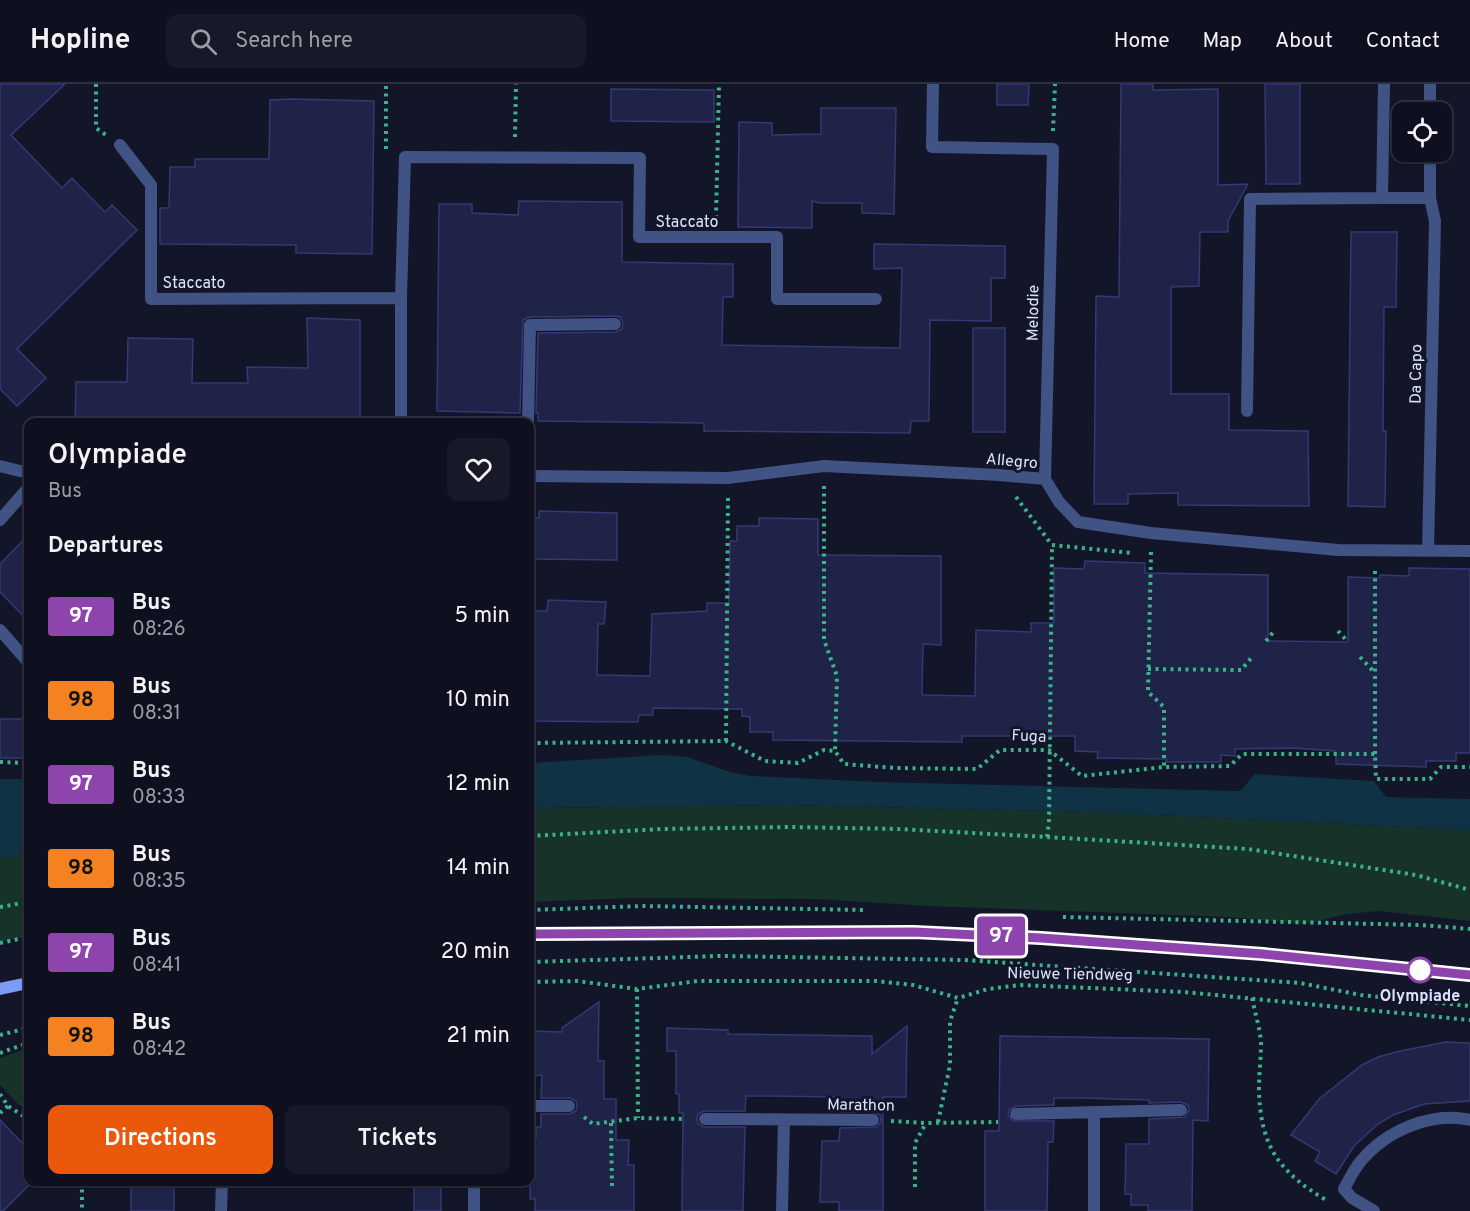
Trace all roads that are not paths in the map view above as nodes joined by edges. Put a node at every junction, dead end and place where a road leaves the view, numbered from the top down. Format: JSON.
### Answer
{"nodes":[{"id":1,"x":933,"y":84,"type":"edge"},
{"id":2,"x":1384,"y":84,"type":"edge"},
{"id":3,"x":1430,"y":84,"type":"edge"},
{"id":4,"x":1430,"y":102,"type":"edge"},
{"id":5,"x":120,"y":145,"type":"road end"},
{"id":6,"x":1430,"y":162,"type":"edge"},
{"id":7,"x":1382,"y":198,"type":"junction"},
{"id":8,"x":1430,"y":198,"type":"junction"},
{"id":9,"x":401,"y":298,"type":"junction"},
{"id":10,"x":876,"y":299,"type":"dead end"},
{"id":11,"x":615,"y":324,"type":"dead end"},
{"id":12,"x":1247,"y":411,"type":"dead end"},
{"id":13,"x":401,"y":418,"type":"edge"},
{"id":14,"x":528,"y":418,"type":"edge"},
{"id":15,"x":0,"y":466,"type":"edge"},
{"id":16,"x":24,"y":472,"type":"edge"},
{"id":17,"x":534,"y":476,"type":"edge"},
{"id":18,"x":1045,"y":479,"type":"junction"},
{"id":19,"x":24,"y":493,"type":"edge"},
{"id":20,"x":0,"y":520,"type":"edge"},
{"id":21,"x":1428,"y":551,"type":"junction"},
{"id":22,"x":1470,"y":551,"type":"edge"},
{"id":23,"x":0,"y":630,"type":"edge"},
{"id":24,"x":24,"y":657,"type":"edge"},
{"id":25,"x":534,"y":934,"type":"edge"},
{"id":26,"x":1470,"y":975,"type":"edge"},
{"id":27,"x":24,"y":984,"type":"edge"},
{"id":28,"x":0,"y":989,"type":"edge"},
{"id":29,"x":534,"y":1106,"type":"edge"},
{"id":30,"x":569,"y":1106,"type":"road end"},
{"id":31,"x":1181,"y":1110,"type":"dead end"},
{"id":32,"x":1094,"y":1113,"type":"junction"},
{"id":33,"x":1016,"y":1114,"type":"road end"},
{"id":34,"x":705,"y":1119,"type":"road end"},
{"id":35,"x":784,"y":1120,"type":"junction"},
{"id":36,"x":873,"y":1120,"type":"road end"},
{"id":37,"x":1470,"y":1120,"type":"edge"},
{"id":38,"x":222,"y":1186,"type":"edge"},
{"id":39,"x":474,"y":1186,"type":"edge"},
{"id":40,"x":222,"y":1211,"type":"edge"},
{"id":41,"x":474,"y":1211,"type":"edge"},
{"id":42,"x":782,"y":1211,"type":"edge"},
{"id":43,"x":1094,"y":1211,"type":"edge"},
{"id":44,"x":1374,"y":1211,"type":"edge"}],
"edges":[{"from":1,"to":18,"type":"street","name":"Melodie"},
{"from":2,"to":7,"type":"street"},
{"from":3,"to":4,"type":"street"},
{"from":5,"to":9,"type":"street","name":"Staccato"},
{"from":6,"to":8,"type":"street","name":"Da Capo"},
{"from":7,"to":8,"type":"street"},
{"from":7,"to":12,"type":"street"},
{"from":8,"to":21,"type":"street","name":"Da Capo"},
{"from":9,"to":10,"type":"street","name":"Staccato"},
{"from":9,"to":13,"type":"street"},
{"from":11,"to":14,"type":"street"},
{"from":15,"to":16,"type":"street"},
{"from":17,"to":18,"type":"street","name":"Allegro"},
{"from":18,"to":21,"type":"street","name":"Allegro"},
{"from":19,"to":20,"type":"street"},
{"from":21,"to":22,"type":"street","name":"Allegro"},
{"from":23,"to":24,"type":"street"},
{"from":25,"to":26,"type":"street","name":"Nieuwe Tiendweg"},
{"from":27,"to":28,"type":"street"},
{"from":29,"to":30,"type":"street"},
{"from":31,"to":32,"type":"street"},
{"from":32,"to":33,"type":"street"},
{"from":32,"to":43,"type":"street"},
{"from":34,"to":35,"type":"street","name":"Marathon"},
{"from":35,"to":36,"type":"street","name":"Marathon"},
{"from":35,"to":42,"type":"street"},
{"from":37,"to":44,"type":"street"},
{"from":38,"to":40,"type":"street"},
{"from":39,"to":41,"type":"street"}]}
